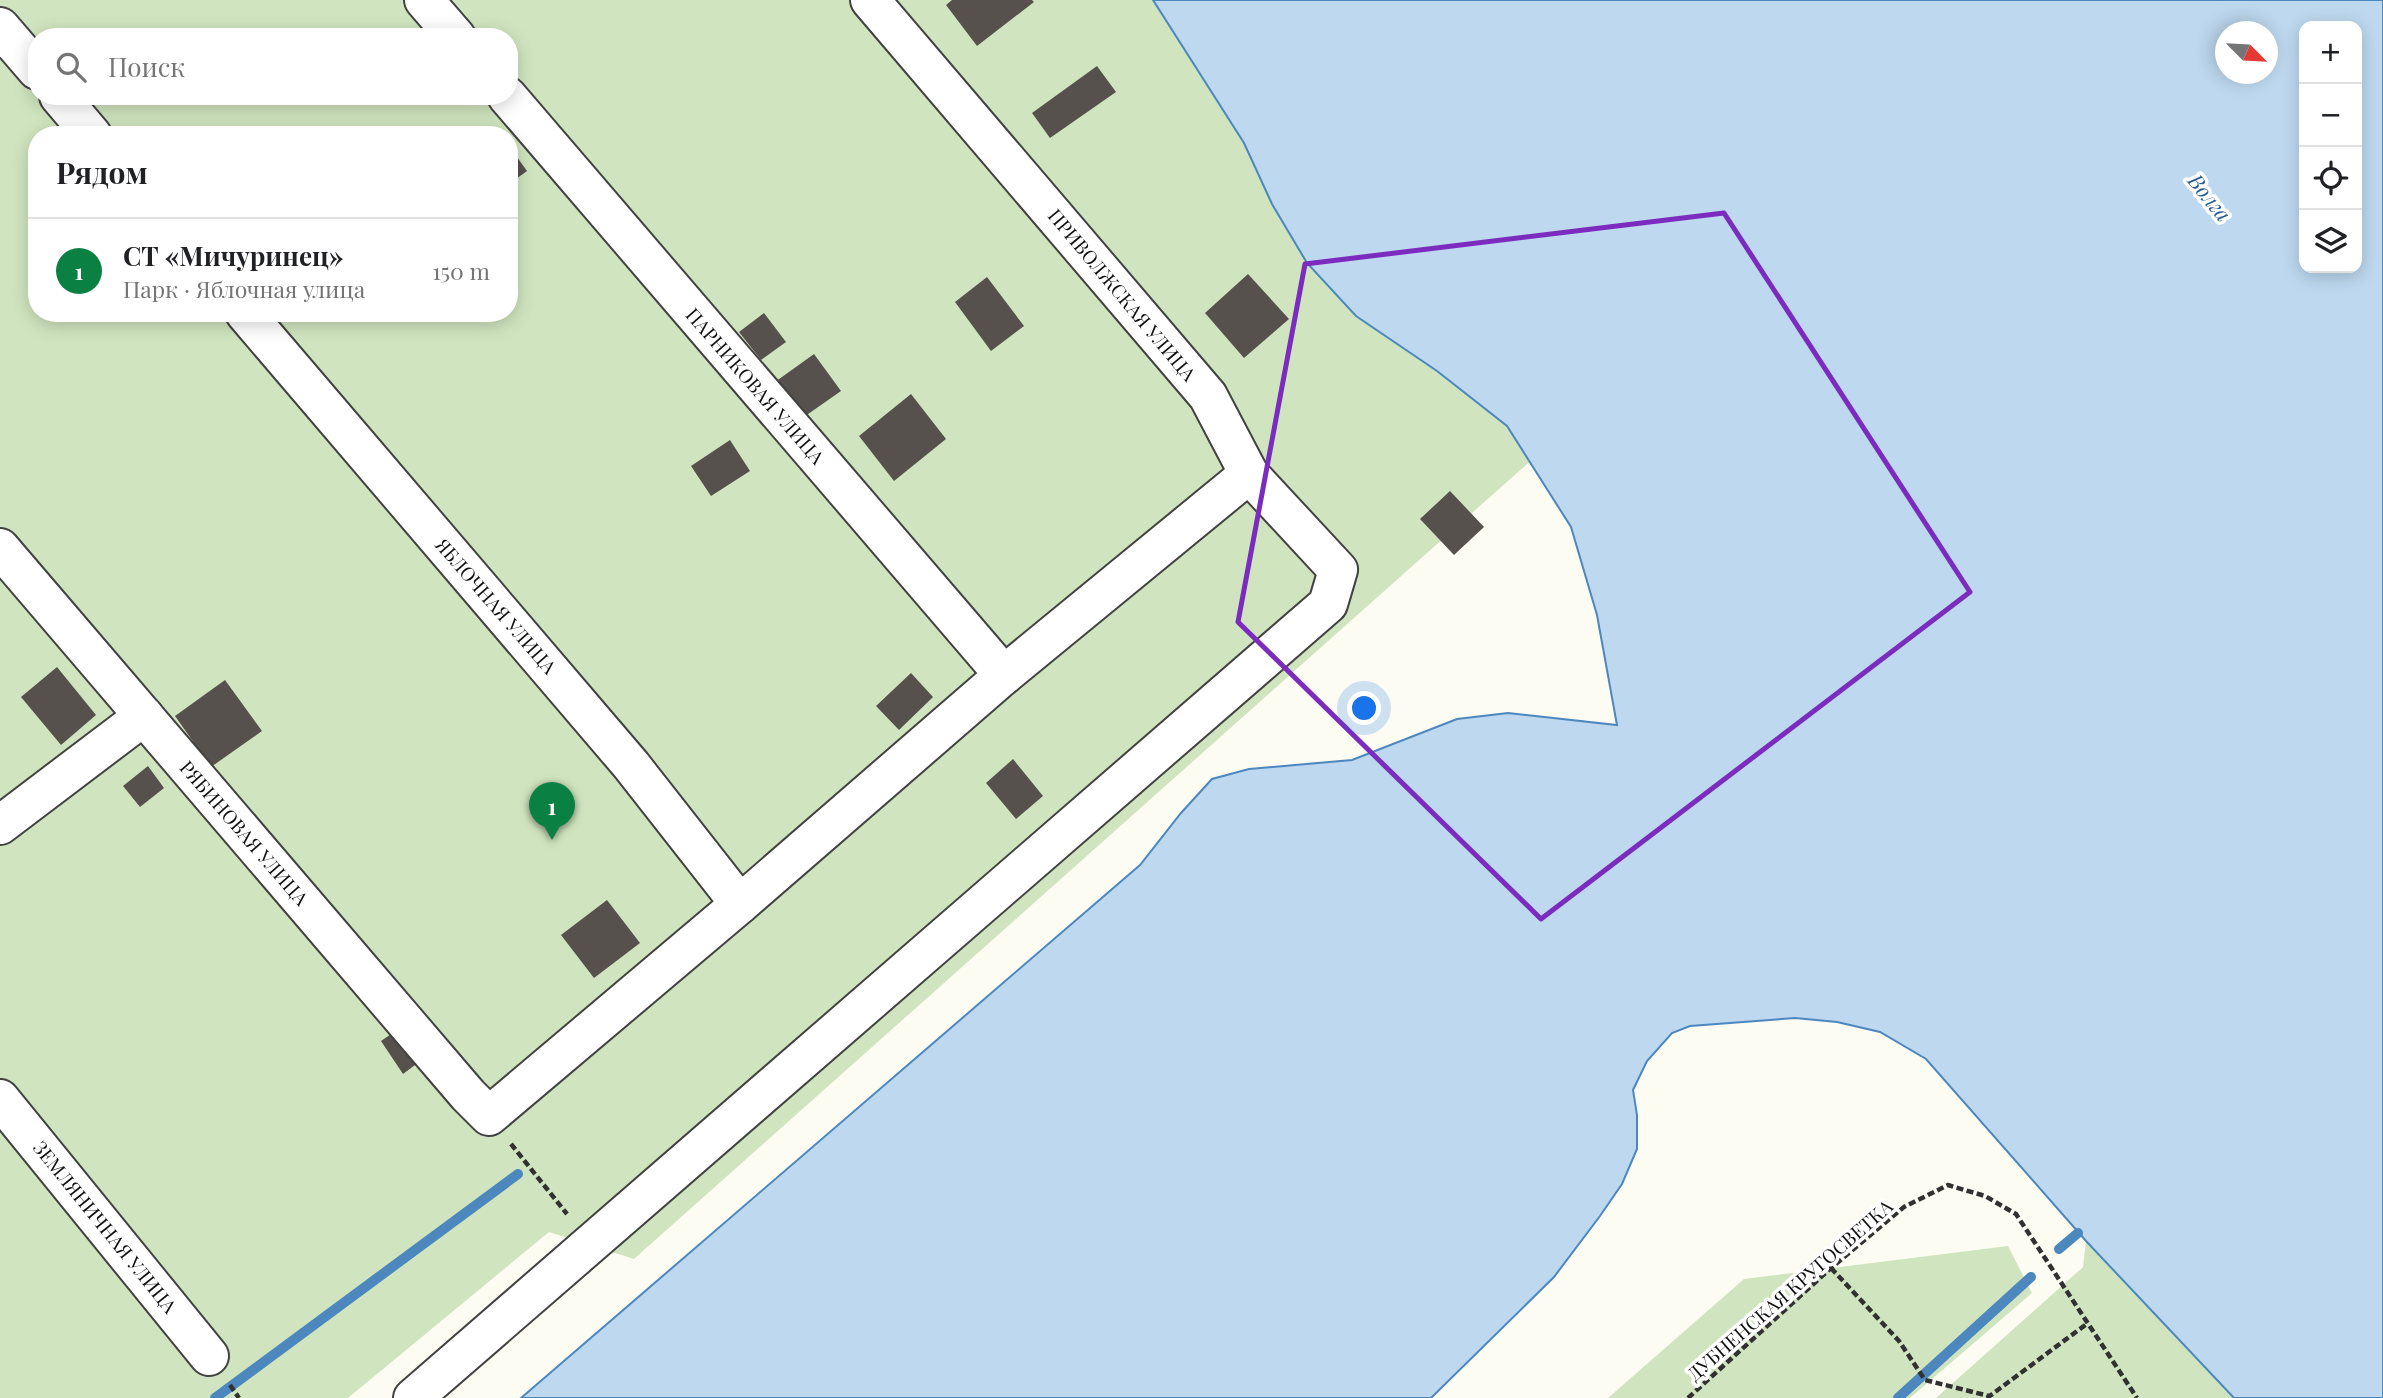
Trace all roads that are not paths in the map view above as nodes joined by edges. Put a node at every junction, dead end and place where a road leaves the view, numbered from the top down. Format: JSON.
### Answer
{"nodes":[{"id":1,"x":424,"y":0,"type":"edge"},
{"id":2,"x":870,"y":0,"type":"edge"},
{"id":3,"x":0,"y":27,"type":"edge"},
{"id":4,"x":448,"y":28,"type":"edge"},
{"id":5,"x":28,"y":60,"type":"edge"},
{"id":6,"x":67,"y":105,"type":"edge"},
{"id":7,"x":515,"y":105,"type":"edge"},
{"id":8,"x":84,"y":126,"type":"edge"},
{"id":9,"x":253,"y":322,"type":"edge"},
{"id":10,"x":1249,"y":474,"type":"junction"},
{"id":11,"x":0,"y":548,"type":"edge"},
{"id":12,"x":1003,"y":675,"type":"junction"},
{"id":13,"x":144,"y":716,"type":"junction"},
{"id":14,"x":0,"y":825,"type":"edge"},
{"id":15,"x":740,"y":904,"type":"junction"},
{"id":16,"x":0,"y":1099,"type":"edge"},
{"id":17,"x":209,"y":1356,"type":"dead end"},
{"id":18,"x":412,"y":1398,"type":"edge"}],
"edges":[{"from":1,"to":4,"type":"street"},
{"from":2,"to":10,"type":"street","name":"ПРИВОЛЖСКАЯ УЛИЦА"},
{"from":3,"to":5,"type":"street"},
{"from":6,"to":8,"type":"street"},
{"from":7,"to":12,"type":"street","name":"ПАРНИКОВАЯ УЛИЦА"},
{"from":9,"to":15,"type":"street","name":"ЯБЛОЧНАЯ УЛИЦА"},
{"from":10,"to":12,"type":"street"},
{"from":10,"to":18,"type":"street","name":"ПРИВОЛЖСКАЯ УЛИЦА"},
{"from":11,"to":13,"type":"street","name":"РЯБИНОВАЯ УЛИЦА"},
{"from":12,"to":15,"type":"street"},
{"from":13,"to":14,"type":"street"},
{"from":13,"to":15,"type":"street","name":"РЯБИНОВАЯ УЛИЦА"},
{"from":16,"to":17,"type":"street","name":"ЗЕМЛЯНИЧНАЯ УЛИЦА"}]}
